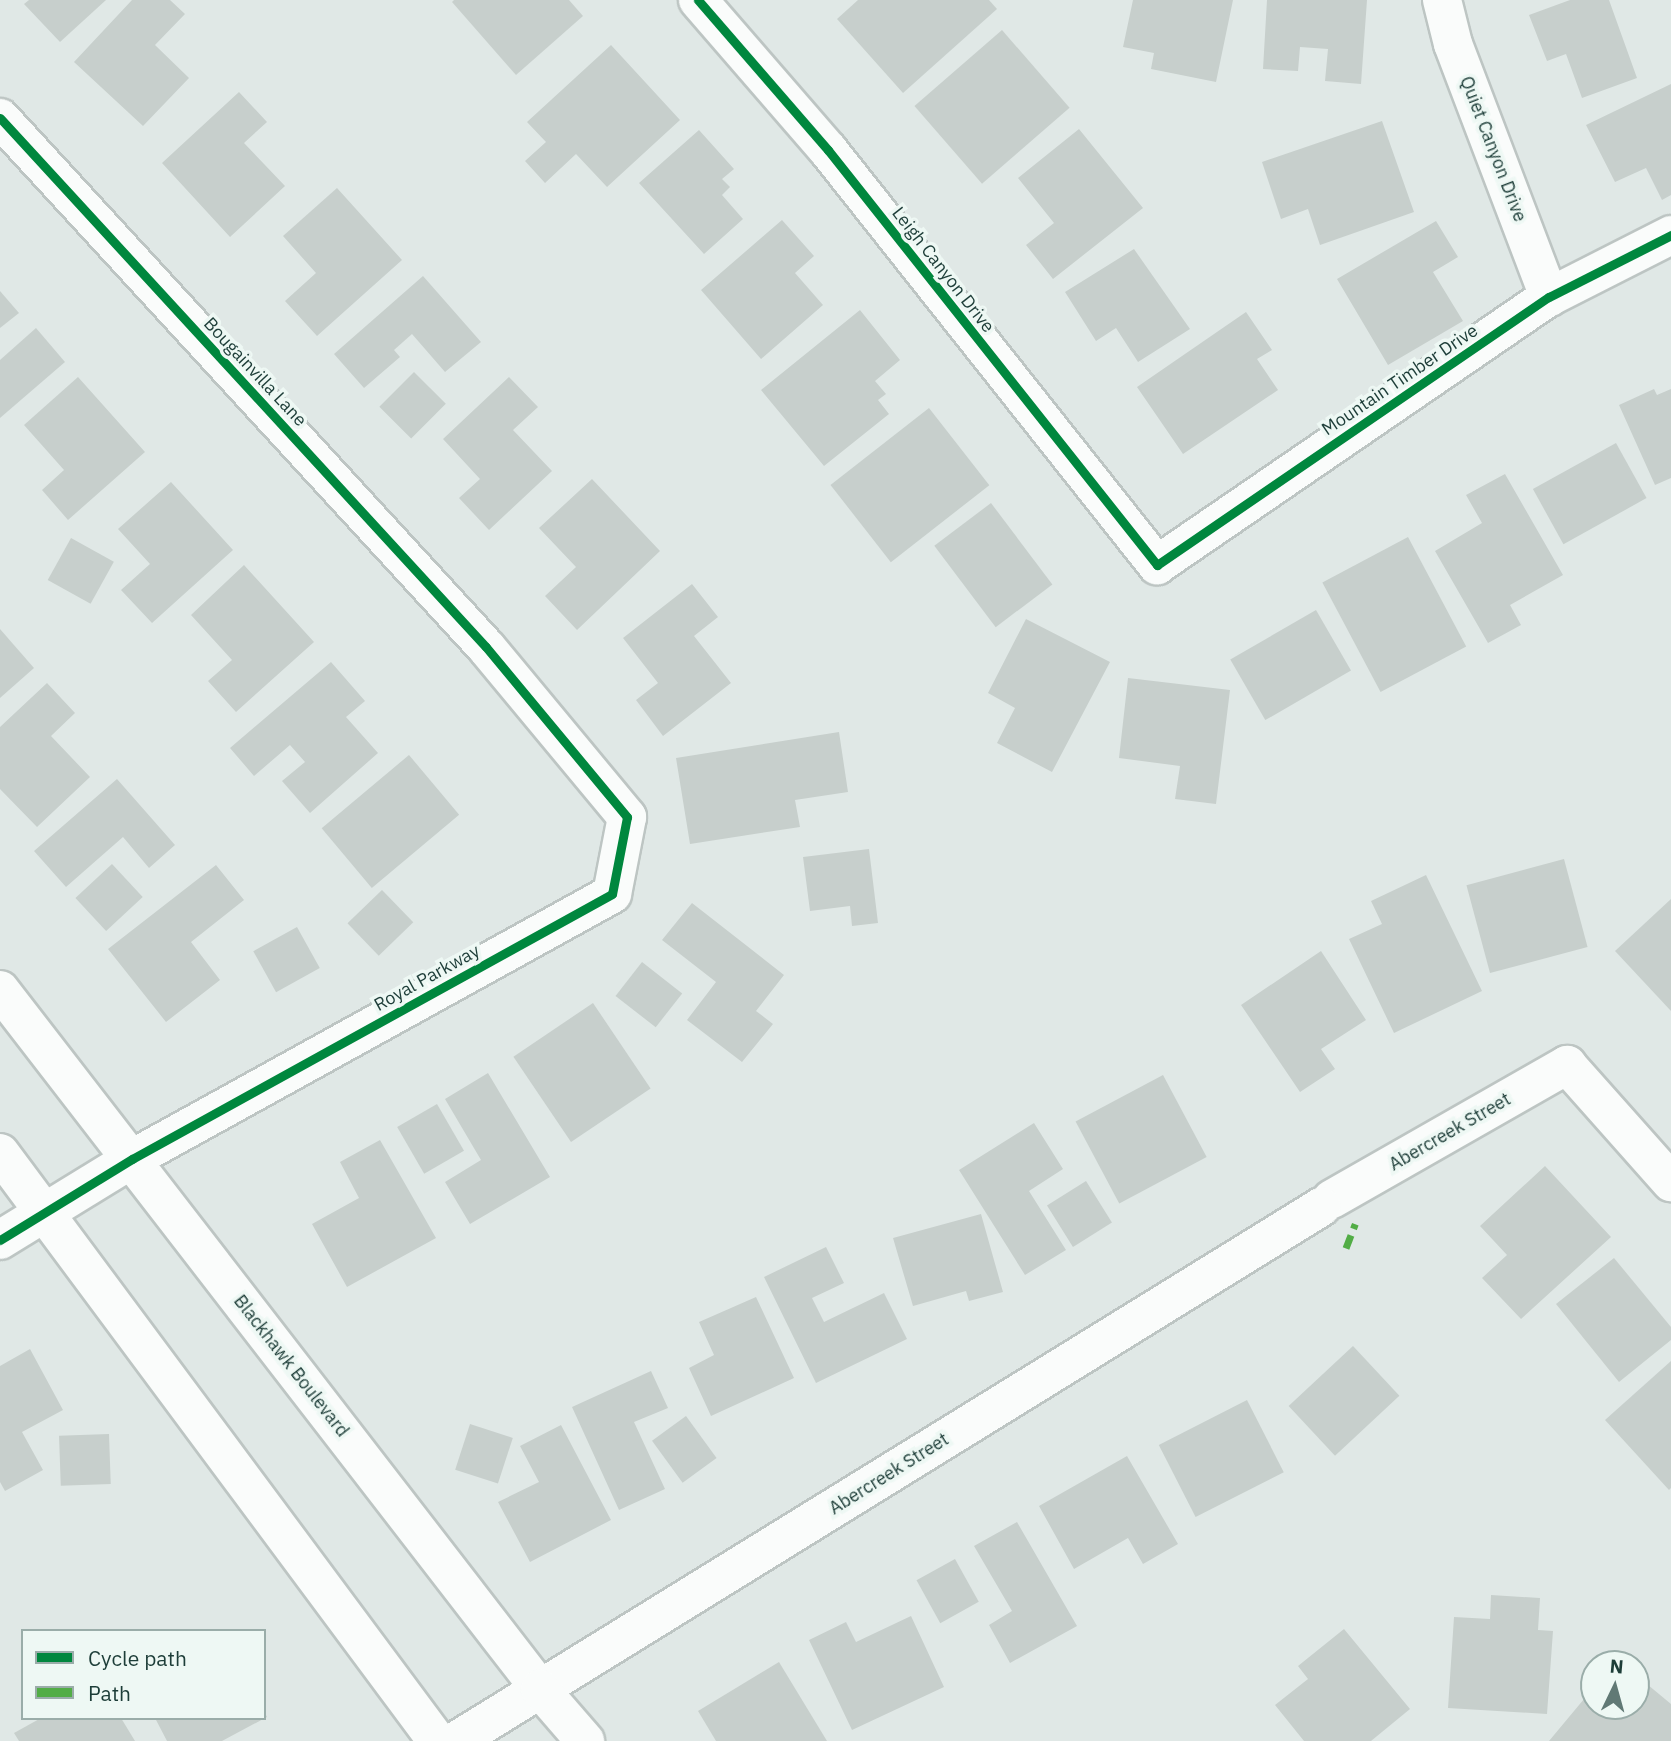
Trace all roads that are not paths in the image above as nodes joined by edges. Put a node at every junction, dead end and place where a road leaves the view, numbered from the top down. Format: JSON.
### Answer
{"nodes":[{"id":1,"x":698,"y":0,"type":"edge"},
{"id":2,"x":1442,"y":0,"type":"edge"},
{"id":3,"x":0,"y":118,"type":"edge"},
{"id":4,"x":1671,"y":235,"type":"edge"},
{"id":5,"x":1549,"y":297,"type":"junction"},
{"id":6,"x":1157,"y":565,"type":"joint"},
{"id":7,"x":486,"y":648,"type":"joint"},
{"id":8,"x":0,"y":990,"type":"edge"},
{"id":9,"x":0,"y":1153,"type":"edge"},
{"id":10,"x":132,"y":1160,"type":"junction"},
{"id":11,"x":1671,"y":1182,"type":"edge"},
{"id":12,"x":47,"y":1213,"type":"junction"},
{"id":13,"x":0,"y":1240,"type":"edge"},
{"id":14,"x":540,"y":1689,"type":"junction"},
{"id":15,"x":437,"y":1741,"type":"edge"},
{"id":16,"x":456,"y":1741,"type":"edge"},
{"id":17,"x":585,"y":1741,"type":"edge"}],
"edges":[{"from":1,"to":6,"type":"street","name":"Leigh Canyon Drive"},
{"from":2,"to":5,"type":"street","name":"Quiet Canyon Drive"},
{"from":3,"to":7,"type":"street","name":"Bougainvilla Lane"},
{"from":4,"to":5,"type":"street","name":"Mountain Timber Drive"},
{"from":5,"to":6,"type":"street","name":"Mountain Timber Drive"},
{"from":7,"to":10,"type":"street","name":"Royal Parkway"},
{"from":8,"to":10,"type":"street","name":"Blackhawk Boulevard"},
{"from":9,"to":12,"type":"street"},
{"from":10,"to":12,"type":"street","name":"Royal Parkway"},
{"from":10,"to":14,"type":"street","name":"Blackhawk Boulevard"},
{"from":11,"to":14,"type":"street","name":"Abercreek Street"},
{"from":12,"to":13,"type":"street","name":"Royal Parkway"},
{"from":12,"to":15,"type":"street"},
{"from":14,"to":16,"type":"street","name":"Abercreek Street"},
{"from":14,"to":17,"type":"street","name":"Blackhawk Boulevard"}]}
